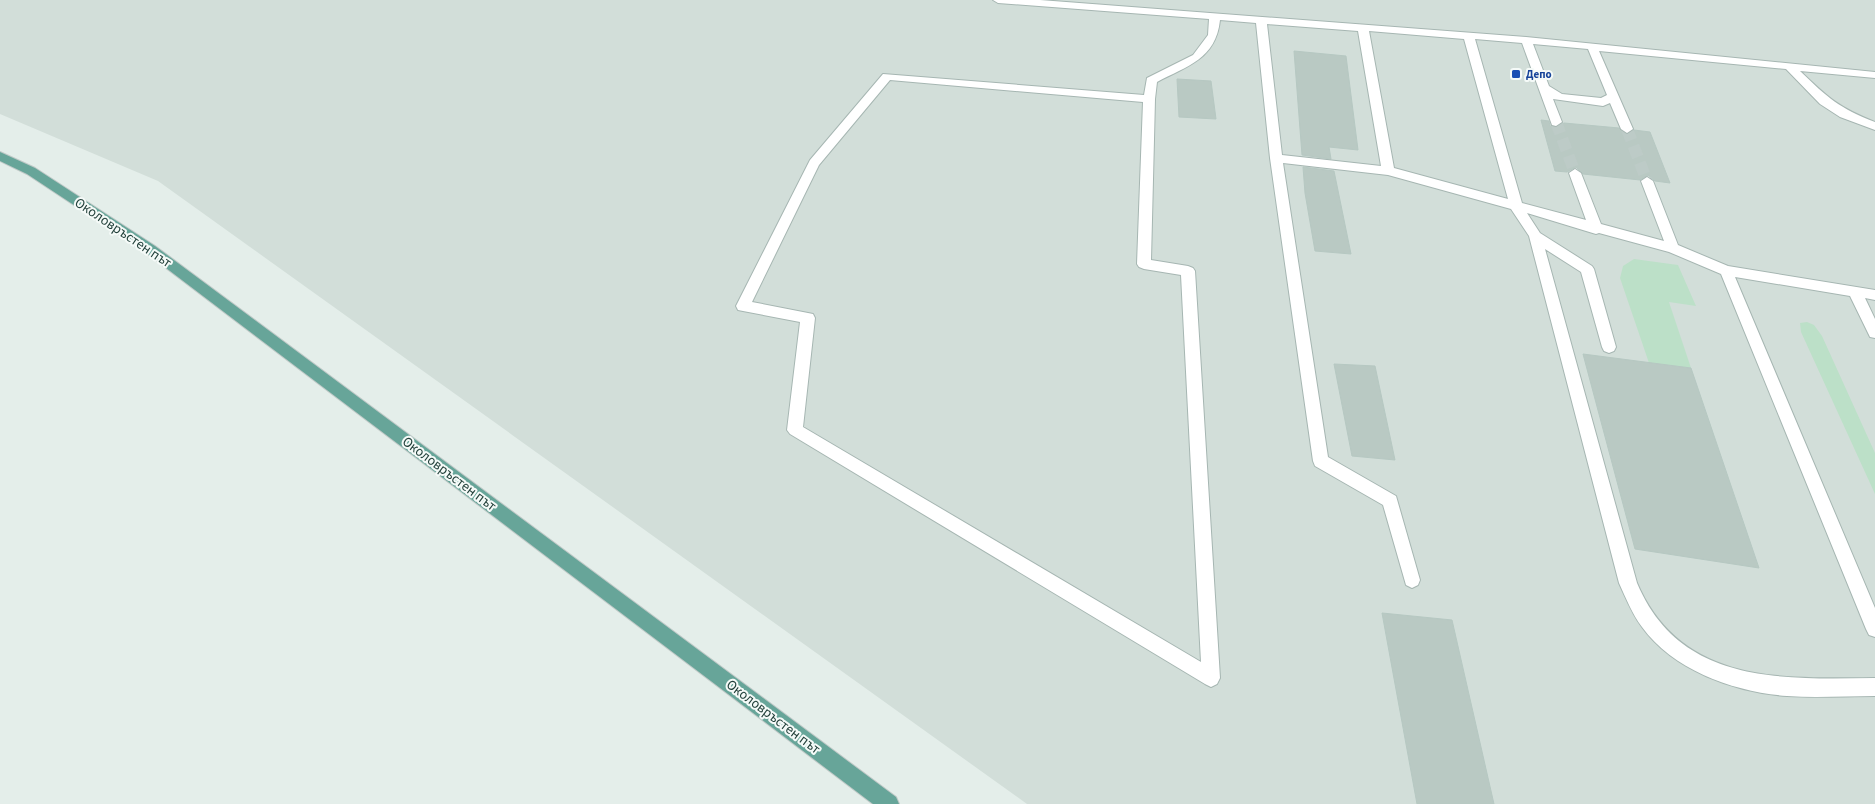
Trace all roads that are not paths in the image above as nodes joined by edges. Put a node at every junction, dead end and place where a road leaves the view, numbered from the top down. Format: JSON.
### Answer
{"nodes":[{"id":1,"x":998,"y":0,"type":"edge"},
{"id":2,"x":1216,"y":17,"type":"junction"},
{"id":3,"x":1261,"y":20,"type":"junction"},
{"id":4,"x":1363,"y":28,"type":"junction"},
{"id":5,"x":1469,"y":36,"type":"junction"},
{"id":6,"x":1526,"y":40,"type":"junction"},
{"id":7,"x":1592,"y":46,"type":"junction"},
{"id":8,"x":1789,"y":66,"type":"junction"},
{"id":9,"x":1875,"y":75,"type":"edge"},
{"id":10,"x":1544,"y":88,"type":"junction"},
{"id":11,"x":1613,"y":96,"type":"junction"},
{"id":12,"x":1149,"y":99,"type":"junction"},
{"id":13,"x":1556,"y":122,"type":"tunnel mouth"},
{"id":14,"x":1875,"y":126,"type":"edge"},
{"id":15,"x":1627,"y":129,"type":"tunnel mouth"},
{"id":16,"x":0,"y":156,"type":"edge"},
{"id":17,"x":1276,"y":158,"type":"junction"},
{"id":18,"x":1388,"y":172,"type":"junction"},
{"id":19,"x":1575,"y":173,"type":"tunnel mouth"},
{"id":20,"x":1647,"y":180,"type":"tunnel mouth"},
{"id":21,"x":1516,"y":206,"type":"junction"},
{"id":22,"x":1596,"y":229,"type":"junction"},
{"id":23,"x":1535,"y":236,"type":"junction"},
{"id":24,"x":1673,"y":248,"type":"junction"},
{"id":25,"x":1726,"y":271,"type":"junction"},
{"id":26,"x":1855,"y":292,"type":"junction"},
{"id":27,"x":1875,"y":295,"type":"edge"},
{"id":28,"x":1875,"y":333,"type":"edge"},
{"id":29,"x":1609,"y":347,"type":"dead end"},
{"id":30,"x":1412,"y":580,"type":"dead end"},
{"id":31,"x":1875,"y":629,"type":"edge"},
{"id":32,"x":1875,"y":687,"type":"edge"},
{"id":33,"x":889,"y":804,"type":"edge"}],
"edges":[{"from":1,"to":2,"type":"street"},
{"from":2,"to":3,"type":"street"},
{"from":2,"to":12,"type":"street"},
{"from":3,"to":4,"type":"street"},
{"from":3,"to":17,"type":"street"},
{"from":4,"to":5,"type":"street"},
{"from":4,"to":18,"type":"street"},
{"from":5,"to":6,"type":"street"},
{"from":5,"to":21,"type":"street"},
{"from":6,"to":7,"type":"street"},
{"from":6,"to":10,"type":"street"},
{"from":7,"to":8,"type":"street"},
{"from":7,"to":11,"type":"street"},
{"from":8,"to":9,"type":"street"},
{"from":8,"to":14,"type":"street"},
{"from":10,"to":11,"type":"street"},
{"from":10,"to":13,"type":"street"},
{"from":11,"to":15,"type":"street"},
{"from":12,"to":12,"type":"street"},
{"from":16,"to":33,"type":"main road","name":"Околовръстен път"},
{"from":17,"to":18,"type":"street"},
{"from":17,"to":30,"type":"street"},
{"from":18,"to":21,"type":"street"},
{"from":19,"to":22,"type":"street"},
{"from":20,"to":24,"type":"street"},
{"from":21,"to":22,"type":"street"},
{"from":21,"to":23,"type":"street"},
{"from":22,"to":24,"type":"street"},
{"from":23,"to":29,"type":"street"},
{"from":23,"to":32,"type":"street"},
{"from":24,"to":25,"type":"street"},
{"from":25,"to":26,"type":"street"},
{"from":25,"to":31,"type":"street"},
{"from":26,"to":27,"type":"street"},
{"from":26,"to":28,"type":"street"}]}
